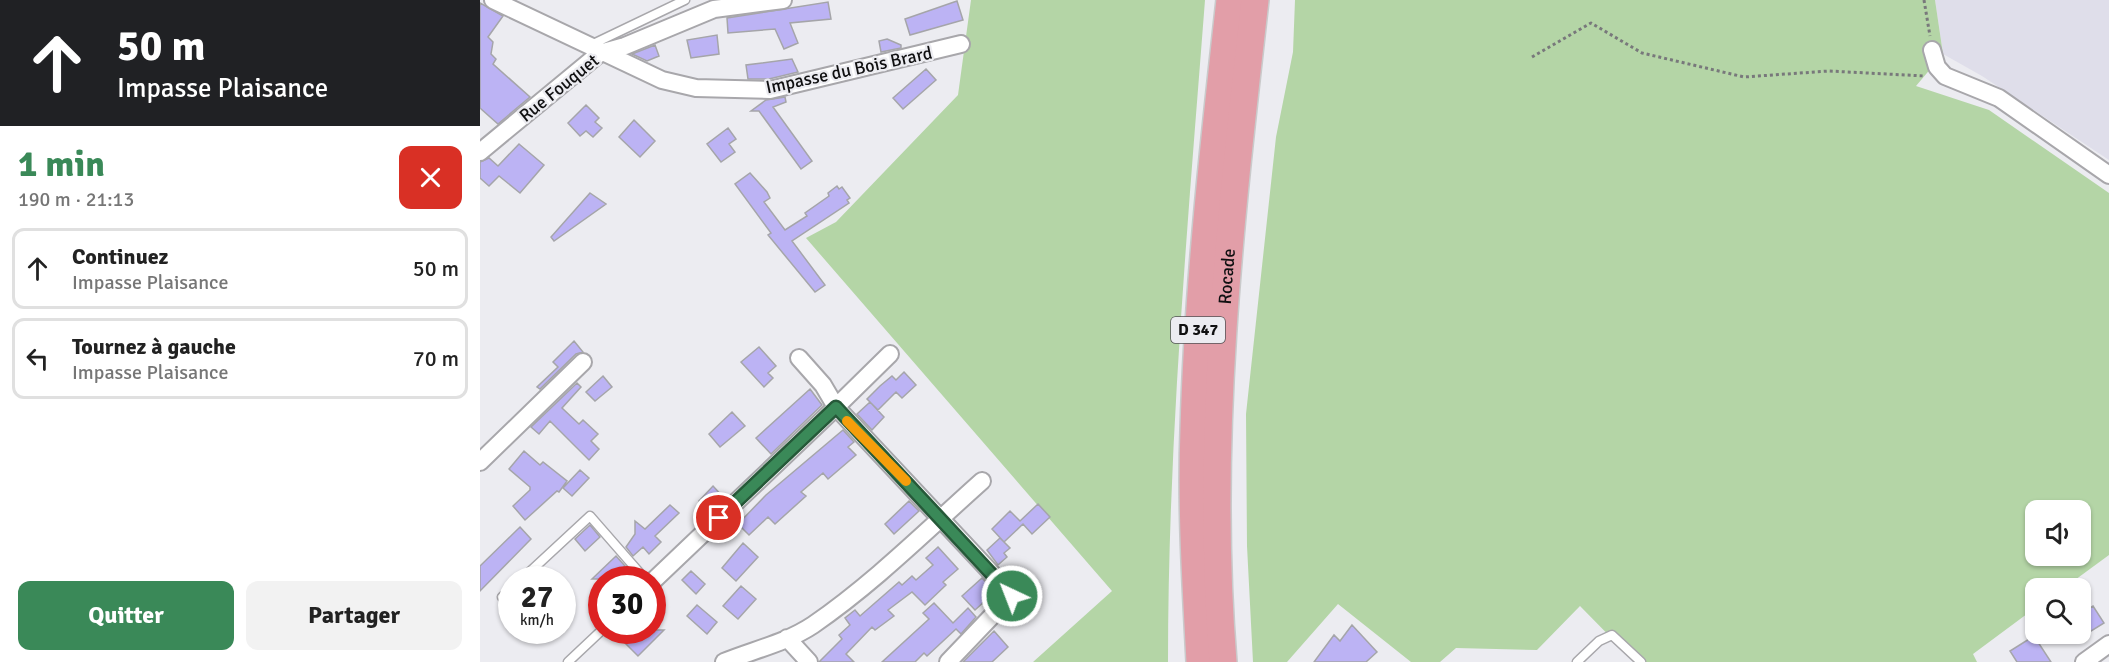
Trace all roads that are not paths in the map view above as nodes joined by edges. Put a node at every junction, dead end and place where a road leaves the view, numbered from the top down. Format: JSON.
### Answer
{"nodes":[{"id":1,"x":493,"y":0,"type":"edge"},
{"id":2,"x":685,"y":0,"type":"edge"},
{"id":3,"x":783,"y":0,"type":"edge"},
{"id":4,"x":1230,"y":0,"type":"edge"},
{"id":5,"x":1255,"y":0,"type":"edge"},
{"id":6,"x":1268,"y":0,"type":"edge"},
{"id":7,"x":961,"y":44,"type":"dead end"},
{"id":8,"x":594,"y":50,"type":"junction"},
{"id":9,"x":1932,"y":50,"type":"road end"},
{"id":10,"x":1246,"y":77,"type":"junction"},
{"id":11,"x":480,"y":152,"type":"edge"},
{"id":12,"x":2109,"y":175,"type":"edge"},
{"id":13,"x":890,"y":354,"type":"dead end"},
{"id":14,"x":799,"y":358,"type":"dead end"},
{"id":15,"x":582,"y":362,"type":"dead end"},
{"id":16,"x":836,"y":407,"type":"junction"},
{"id":17,"x":480,"y":462,"type":"edge"},
{"id":18,"x":982,"y":480,"type":"dead end"},
{"id":19,"x":941,"y":518,"type":"junction"},
{"id":20,"x":536,"y":566,"type":"edge"},
{"id":21,"x":634,"y":566,"type":"edge"},
{"id":22,"x":666,"y":569,"type":"edge"},
{"id":23,"x":787,"y":638,"type":"junction"},
{"id":24,"x":588,"y":643,"type":"edge"},
{"id":25,"x":2109,"y":644,"type":"edge"},
{"id":26,"x":568,"y":662,"type":"edge"},
{"id":27,"x":724,"y":662,"type":"edge"},
{"id":28,"x":809,"y":662,"type":"edge"},
{"id":29,"x":948,"y":662,"type":"edge"},
{"id":30,"x":1200,"y":662,"type":"edge"},
{"id":31,"x":1223,"y":662,"type":"edge"},
{"id":32,"x":1577,"y":662,"type":"edge"},
{"id":33,"x":1641,"y":662,"type":"edge"},
{"id":34,"x":2084,"y":662,"type":"edge"}],
"edges":[{"from":1,"to":8,"type":"street","name":"Impasse du Bois Brard"},
{"from":2,"to":8,"type":"lane"},
{"from":3,"to":8,"type":"street","name":"Rue Fouquet"},
{"from":4,"to":30,"type":"highway","number":"D 347"},
{"from":5,"to":10,"type":"highway","name":"Rocade","number":"D 347"},
{"from":6,"to":10,"type":"highway"},
{"from":7,"to":8,"type":"street","name":"Impasse du Bois Brard"},
{"from":8,"to":11,"type":"street","name":"Rue Fouquet"},
{"from":9,"to":12,"type":"street"},
{"from":10,"to":31,"type":"highway","name":"Rocade","number":"D 347"},
{"from":13,"to":16,"type":"street"},
{"from":14,"to":16,"type":"street"},
{"from":15,"to":17,"type":"street"},
{"from":16,"to":19,"type":"street"},
{"from":16,"to":22,"type":"street"},
{"from":18,"to":19,"type":"street"},
{"from":19,"to":23,"type":"street"},
{"from":19,"to":29,"type":"street"},
{"from":20,"to":21,"type":"lane"},
{"from":23,"to":27,"type":"street"},
{"from":23,"to":28,"type":"street"},
{"from":24,"to":26,"type":"lane"},
{"from":25,"to":34,"type":"street"},
{"from":32,"to":33,"type":"lane"}]}
